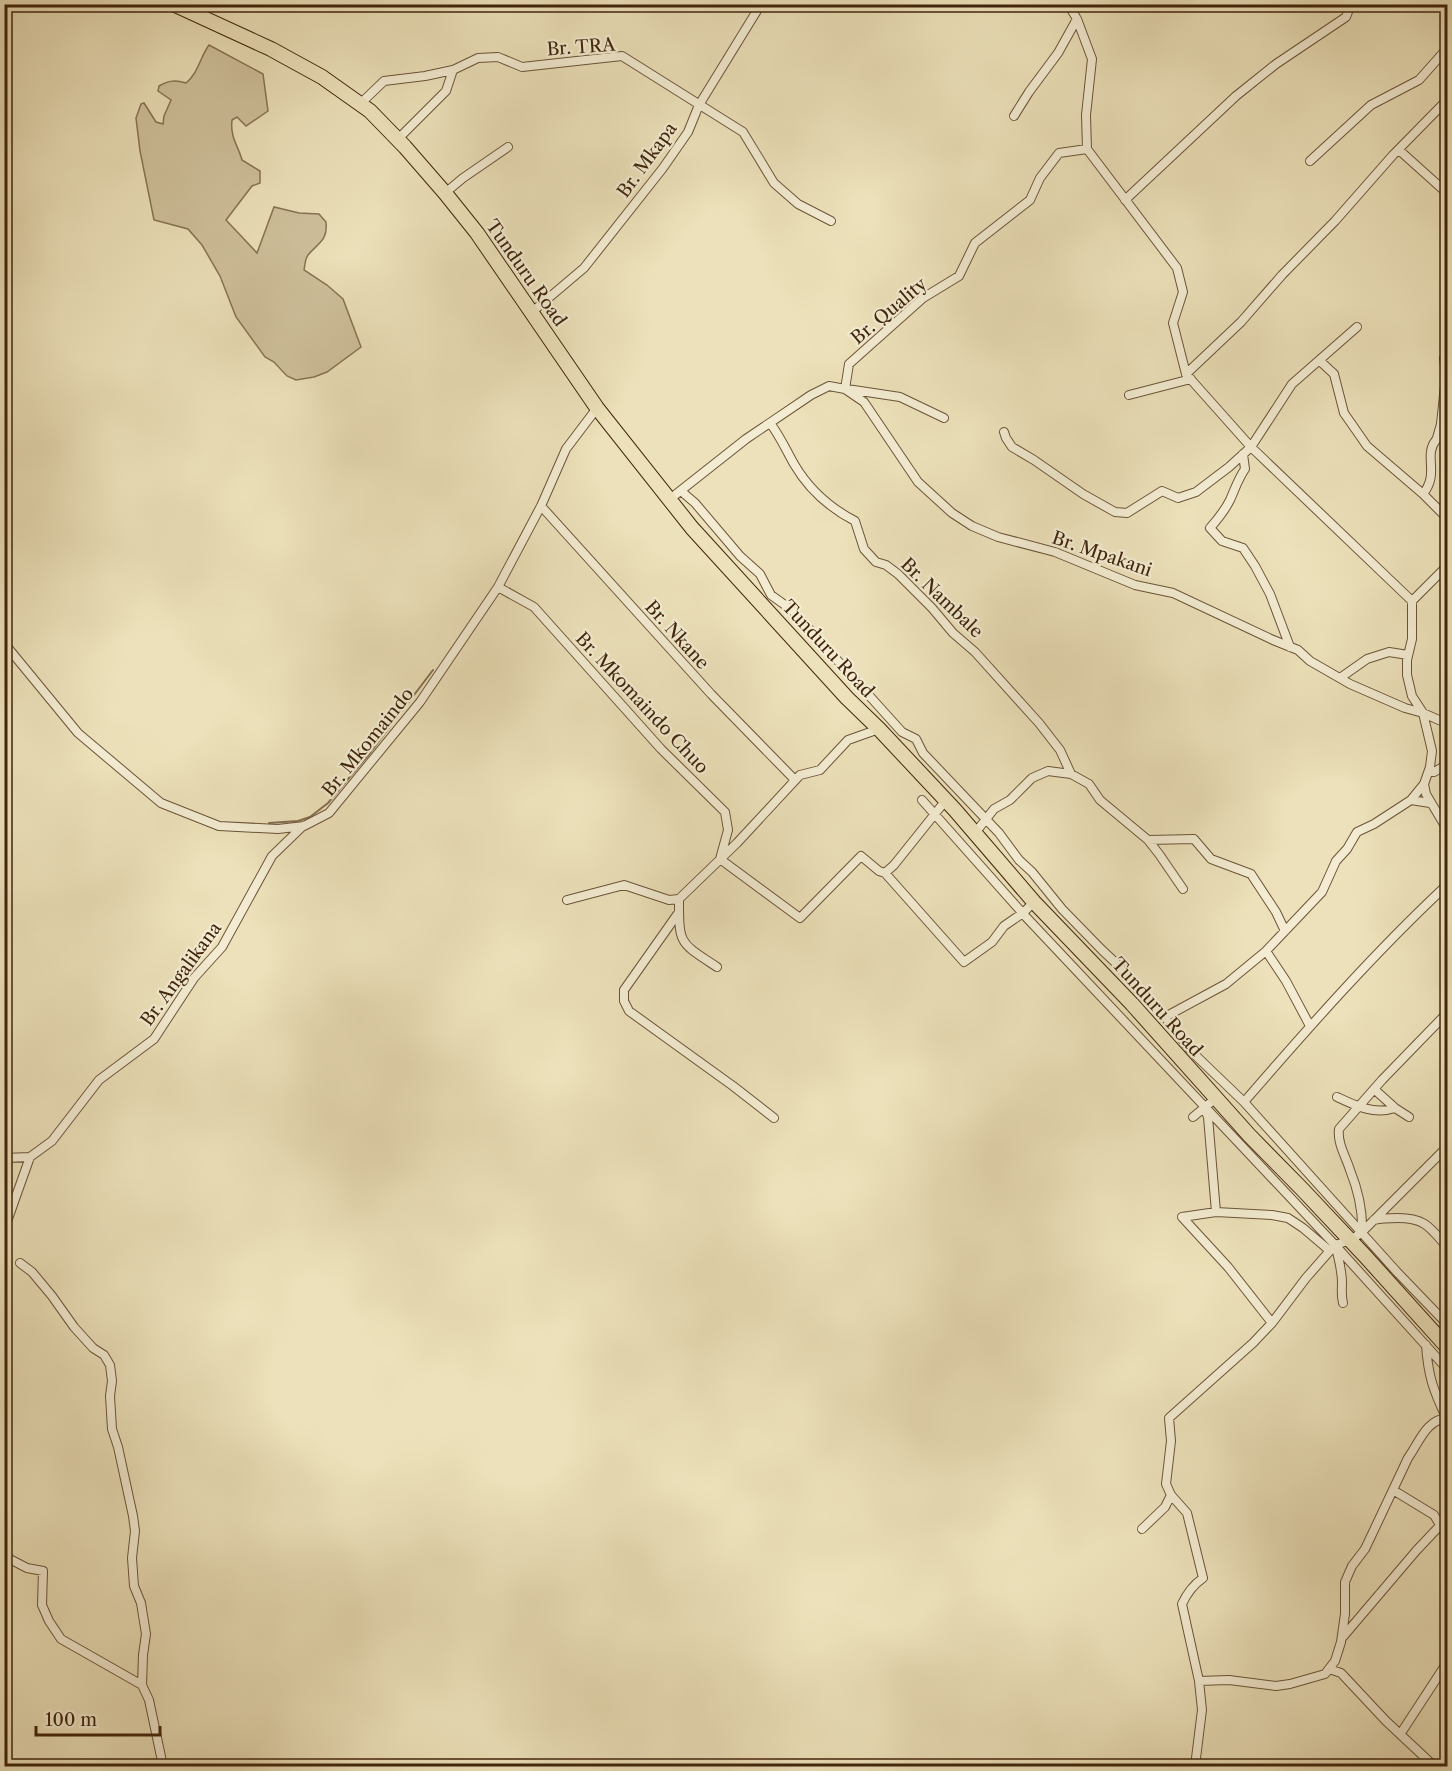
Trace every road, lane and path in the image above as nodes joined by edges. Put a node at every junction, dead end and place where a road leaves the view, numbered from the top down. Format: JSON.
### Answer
{"nodes":[{"id":1,"x":173,"y":4,"type":"edge"},
{"id":2,"x":761,"y":4,"type":"edge"},
{"id":3,"x":1068,"y":4,"type":"edge"},
{"id":4,"x":1351,"y":4,"type":"edge"},
{"id":5,"x":1077,"y":19,"type":"junction"},
{"id":6,"x":1448,"y":51,"type":"edge"},
{"id":7,"x":453,"y":70,"type":"junction"},
{"id":8,"x":1448,"y":99,"type":"edge"},
{"id":9,"x":360,"y":104,"type":"junction"},
{"id":10,"x":699,"y":105,"type":"junction"},
{"id":11,"x":1014,"y":116,"type":"dead end"},
{"id":12,"x":397,"y":140,"type":"junction"},
{"id":13,"x":507,"y":147,"type":"dead end"},
{"id":14,"x":1087,"y":149,"type":"junction"},
{"id":15,"x":1399,"y":150,"type":"junction"},
{"id":16,"x":1310,"y":161,"type":"dead end"},
{"id":17,"x":445,"y":193,"type":"junction"},
{"id":18,"x":1448,"y":194,"type":"edge"},
{"id":19,"x":1125,"y":200,"type":"junction"},
{"id":20,"x":831,"y":221,"type":"dead end"},
{"id":21,"x":532,"y":312,"type":"junction"},
{"id":22,"x":1357,"y":327,"type":"dead end"},
{"id":23,"x":1448,"y":354,"type":"edge"},
{"id":24,"x":1320,"y":361,"type":"junction"},
{"id":25,"x":1447,"y":376,"type":"edge"},
{"id":26,"x":1188,"y":377,"type":"junction"},
{"id":27,"x":845,"y":389,"type":"junction"},
{"id":28,"x":1129,"y":394,"type":"dead end"},
{"id":29,"x":597,"y":408,"type":"junction"},
{"id":30,"x":944,"y":418,"type":"dead end"},
{"id":31,"x":770,"y":423,"type":"junction"},
{"id":32,"x":1448,"y":430,"type":"edge"},
{"id":33,"x":1004,"y":432,"type":"dead end"},
{"id":34,"x":1436,"y":440,"type":"junction"},
{"id":35,"x":1251,"y":447,"type":"junction"},
{"id":36,"x":1243,"y":454,"type":"junction"},
{"id":37,"x":1424,"y":494,"type":"junction"},
{"id":38,"x":676,"y":495,"type":"junction"},
{"id":39,"x":541,"y":506,"type":"junction"},
{"id":40,"x":1448,"y":519,"type":"edge"},
{"id":41,"x":1448,"y":565,"type":"edge"},
{"id":42,"x":498,"y":587,"type":"junction"},
{"id":43,"x":1412,"y":601,"type":"junction"},
{"id":44,"x":4,"y":643,"type":"edge"},
{"id":45,"x":1290,"y":647,"type":"junction"},
{"id":46,"x":1408,"y":655,"type":"junction"},
{"id":47,"x":1340,"y":678,"type":"junction"},
{"id":48,"x":1423,"y":713,"type":"junction"},
{"id":49,"x":1448,"y":724,"type":"edge"},
{"id":50,"x":879,"y":729,"type":"junction"},
{"id":51,"x":1448,"y":764,"type":"edge"},
{"id":52,"x":1429,"y":771,"type":"junction"},
{"id":53,"x":1071,"y":774,"type":"junction"},
{"id":54,"x":795,"y":780,"type":"junction"},
{"id":55,"x":1424,"y":784,"type":"junction"},
{"id":56,"x":922,"y":800,"type":"dead end"},
{"id":57,"x":946,"y":800,"type":"junction"},
{"id":58,"x":1411,"y":800,"type":"junction"},
{"id":59,"x":1430,"y":803,"type":"junction"},
{"id":60,"x":935,"y":814,"type":"junction"},
{"id":61,"x":985,"y":820,"type":"junction"},
{"id":62,"x":304,"y":826,"type":"junction"},
{"id":63,"x":1448,"y":831,"type":"edge"},
{"id":64,"x":975,"y":833,"type":"junction"},
{"id":65,"x":1148,"y":840,"type":"junction"},
{"id":66,"x":720,"y":859,"type":"junction"},
{"id":67,"x":885,"y":873,"type":"junction"},
{"id":68,"x":1448,"y":884,"type":"edge"},
{"id":69,"x":1183,"y":889,"type":"dead end"},
{"id":70,"x":679,"y":899,"type":"junction"},
{"id":71,"x":567,"y":900,"type":"dead end"},
{"id":72,"x":1034,"y":902,"type":"junction"},
{"id":73,"x":679,"y":912,"type":"junction"},
{"id":74,"x":1023,"y":913,"type":"junction"},
{"id":75,"x":1285,"y":931,"type":"junction"},
{"id":76,"x":1266,"y":951,"type":"junction"},
{"id":77,"x":717,"y":967,"type":"dead end"},
{"id":78,"x":1448,"y":1012,"type":"edge"},
{"id":79,"x":1165,"y":1017,"type":"junction"},
{"id":80,"x":1310,"y":1026,"type":"junction"},
{"id":81,"x":1374,"y":1089,"type":"junction"},
{"id":82,"x":1337,"y":1097,"type":"dead end"},
{"id":83,"x":1216,"y":1098,"type":"junction"},
{"id":84,"x":1244,"y":1102,"type":"junction"},
{"id":85,"x":1358,"y":1107,"type":"junction"},
{"id":86,"x":1204,"y":1108,"type":"junction"},
{"id":87,"x":1395,"y":1108,"type":"junction"},
{"id":88,"x":1192,"y":1117,"type":"dead end"},
{"id":89,"x":1409,"y":1117,"type":"dead end"},
{"id":90,"x":774,"y":1119,"type":"dead end"},
{"id":91,"x":1448,"y":1146,"type":"edge"},
{"id":92,"x":30,"y":1157,"type":"junction"},
{"id":93,"x":4,"y":1158,"type":"edge"},
{"id":94,"x":1216,"y":1212,"type":"junction"},
{"id":95,"x":1373,"y":1221,"type":"junction"},
{"id":96,"x":4,"y":1230,"type":"edge"},
{"id":97,"x":1356,"y":1236,"type":"junction"},
{"id":98,"x":1333,"y":1248,"type":"junction"},
{"id":99,"x":1448,"y":1248,"type":"edge"},
{"id":100,"x":20,"y":1263,"type":"dead end"},
{"id":101,"x":1343,"y":1303,"type":"dead end"},
{"id":102,"x":1272,"y":1323,"type":"junction"},
{"id":103,"x":1448,"y":1325,"type":"edge"},
{"id":104,"x":1426,"y":1345,"type":"junction"},
{"id":105,"x":1448,"y":1348,"type":"edge"},
{"id":106,"x":1448,"y":1370,"type":"edge"},
{"id":107,"x":1447,"y":1418,"type":"edge"},
{"id":108,"x":1393,"y":1490,"type":"junction"},
{"id":109,"x":1171,"y":1494,"type":"junction"},
{"id":110,"x":1448,"y":1517,"type":"edge"},
{"id":111,"x":1440,"y":1525,"type":"junction"},
{"id":112,"x":1142,"y":1529,"type":"dead end"},
{"id":113,"x":1448,"y":1536,"type":"edge"},
{"id":114,"x":4,"y":1556,"type":"edge"},
{"id":115,"x":1341,"y":1638,"type":"junction"},
{"id":116,"x":1448,"y":1661,"type":"edge"},
{"id":117,"x":1329,"y":1669,"type":"junction"},
{"id":118,"x":1199,"y":1681,"type":"junction"},
{"id":119,"x":142,"y":1685,"type":"junction"},
{"id":120,"x":1401,"y":1733,"type":"junction"},
{"id":121,"x":163,"y":1767,"type":"edge"},
{"id":122,"x":1195,"y":1767,"type":"edge"},
{"id":123,"x":1434,"y":1767,"type":"edge"}],
"edges":[{"from":1,"to":9,"type":"highway","name":"Tunduru Road"},
{"from":2,"to":10,"type":"street","name":"Br. Mkapa"},
{"from":3,"to":5,"type":"street"},
{"from":4,"to":19,"type":"street"},
{"from":5,"to":11,"type":"street"},
{"from":5,"to":14,"type":"street"},
{"from":6,"to":16,"type":"street"},
{"from":7,"to":9,"type":"street","name":"Br. TRA"},
{"from":7,"to":10,"type":"street","name":"Br. TRA"},
{"from":7,"to":12,"type":"street"},
{"from":8,"to":15,"type":"street"},
{"from":9,"to":12,"type":"highway","name":"Tunduru Road"},
{"from":10,"to":20,"type":"street","name":"Br. TRA"},
{"from":10,"to":21,"type":"street","name":"Br. Mkapa"},
{"from":12,"to":17,"type":"highway","name":"Tunduru Road"},
{"from":13,"to":17,"type":"street"},
{"from":14,"to":19,"type":"street"},
{"from":14,"to":27,"type":"street","name":"Br. Quality"},
{"from":15,"to":18,"type":"street"},
{"from":15,"to":26,"type":"street"},
{"from":17,"to":21,"type":"highway","name":"Tunduru Road"},
{"from":19,"to":26,"type":"street"},
{"from":21,"to":29,"type":"highway","name":"Tunduru Road"},
{"from":22,"to":24,"type":"street"},
{"from":23,"to":25,"type":"street"},
{"from":24,"to":35,"type":"street"},
{"from":24,"to":37,"type":"street"},
{"from":25,"to":34,"type":"street"},
{"from":26,"to":28,"type":"street"},
{"from":26,"to":35,"type":"street"},
{"from":27,"to":30,"type":"street"},
{"from":27,"to":31,"type":"street"},
{"from":27,"to":45,"type":"street","name":"Br. Mpakani"},
{"from":29,"to":38,"type":"highway","name":"Tunduru Road"},
{"from":29,"to":39,"type":"street","name":"Br. Mkomaindo"},
{"from":31,"to":38,"type":"street"},
{"from":31,"to":53,"type":"street","name":"Br. Nambale"},
{"from":32,"to":34,"type":"street"},
{"from":33,"to":36,"type":"street"},
{"from":34,"to":37,"type":"street"},
{"from":35,"to":36,"type":"street"},
{"from":35,"to":43,"type":"street"},
{"from":36,"to":45,"type":"street"},
{"from":37,"to":40,"type":"street"},
{"from":38,"to":50,"type":"highway","name":"Tunduru Road"},
{"from":38,"to":61,"type":"street"},
{"from":39,"to":42,"type":"street","name":"Br. Mkomaindo"},
{"from":39,"to":54,"type":"street","name":"Br. Nkane"},
{"from":41,"to":43,"type":"street"},
{"from":42,"to":62,"type":"street","name":"Br. Mkomaindo"},
{"from":42,"to":66,"type":"street","name":"Br. Mkomaindo Chuo"},
{"from":43,"to":46,"type":"street"},
{"from":44,"to":62,"type":"street","name":"Br. Mkomaindo"},
{"from":45,"to":47,"type":"street","name":"Br. Mpakani"},
{"from":46,"to":47,"type":"street"},
{"from":46,"to":48,"type":"street"},
{"from":47,"to":48,"type":"street","name":"Br. Mpakani"},
{"from":48,"to":49,"type":"street","name":"Br. Mpakani"},
{"from":48,"to":52,"type":"street"},
{"from":50,"to":54,"type":"street"},
{"from":50,"to":57,"type":"highway","name":"Tunduru Road"},
{"from":51,"to":52,"type":"street"},
{"from":52,"to":55,"type":"street"},
{"from":53,"to":61,"type":"street"},
{"from":53,"to":65,"type":"street"},
{"from":54,"to":66,"type":"street"},
{"from":55,"to":58,"type":"street"},
{"from":55,"to":59,"type":"street"},
{"from":56,"to":60,"type":"street"},
{"from":57,"to":60,"type":"street"},
{"from":57,"to":64,"type":"highway","name":"Tunduru Road"},
{"from":58,"to":59,"type":"street"},
{"from":58,"to":75,"type":"street"},
{"from":59,"to":63,"type":"street"},
{"from":60,"to":67,"type":"street"},
{"from":60,"to":74,"type":"street"},
{"from":61,"to":64,"type":"street"},
{"from":61,"to":79,"type":"street"},
{"from":62,"to":92,"type":"street","name":"Br. Angalikana"},
{"from":64,"to":72,"type":"highway","name":"Tunduru Road"},
{"from":65,"to":69,"type":"street"},
{"from":65,"to":75,"type":"street"},
{"from":66,"to":67,"type":"street"},
{"from":66,"to":70,"type":"street"},
{"from":67,"to":74,"type":"street"},
{"from":68,"to":80,"type":"street"},
{"from":70,"to":71,"type":"street"},
{"from":70,"to":73,"type":"street"},
{"from":72,"to":74,"type":"street"},
{"from":72,"to":83,"type":"highway","name":"Tunduru Road"},
{"from":73,"to":77,"type":"street"},
{"from":73,"to":90,"type":"street"},
{"from":74,"to":86,"type":"street"},
{"from":75,"to":76,"type":"street"},
{"from":76,"to":79,"type":"street"},
{"from":76,"to":80,"type":"street"},
{"from":78,"to":81,"type":"street"},
{"from":79,"to":84,"type":"street"},
{"from":80,"to":84,"type":"street"},
{"from":81,"to":85,"type":"street"},
{"from":81,"to":87,"type":"street"},
{"from":82,"to":85,"type":"street"},
{"from":83,"to":86,"type":"street"},
{"from":83,"to":97,"type":"highway","name":"Tunduru Road"},
{"from":84,"to":97,"type":"street"},
{"from":85,"to":87,"type":"street"},
{"from":85,"to":97,"type":"street"},
{"from":86,"to":88,"type":"street"},
{"from":86,"to":94,"type":"street"},
{"from":86,"to":98,"type":"street"},
{"from":87,"to":89,"type":"street"},
{"from":91,"to":95,"type":"street"},
{"from":92,"to":93,"type":"street"},
{"from":92,"to":96,"type":"street"},
{"from":94,"to":98,"type":"street"},
{"from":94,"to":102,"type":"street"},
{"from":95,"to":97,"type":"street"},
{"from":95,"to":99,"type":"street"},
{"from":97,"to":98,"type":"street"},
{"from":97,"to":103,"type":"street"},
{"from":97,"to":105,"type":"highway","name":"Tunduru Road"},
{"from":98,"to":101,"type":"street"},
{"from":98,"to":102,"type":"street"},
{"from":98,"to":104,"type":"street"},
{"from":100,"to":119,"type":"street"},
{"from":102,"to":109,"type":"street"},
{"from":104,"to":106,"type":"street"},
{"from":104,"to":107,"type":"street"},
{"from":107,"to":108,"type":"street"},
{"from":108,"to":111,"type":"street"},
{"from":108,"to":115,"type":"street"},
{"from":109,"to":112,"type":"street"},
{"from":109,"to":118,"type":"street"},
{"from":110,"to":111,"type":"street"},
{"from":111,"to":113,"type":"street"},
{"from":111,"to":115,"type":"street"},
{"from":114,"to":119,"type":"street"},
{"from":115,"to":117,"type":"street"},
{"from":116,"to":120,"type":"street"},
{"from":117,"to":118,"type":"street"},
{"from":117,"to":120,"type":"street"},
{"from":118,"to":122,"type":"street"},
{"from":119,"to":121,"type":"street"},
{"from":120,"to":123,"type":"street"}]}
